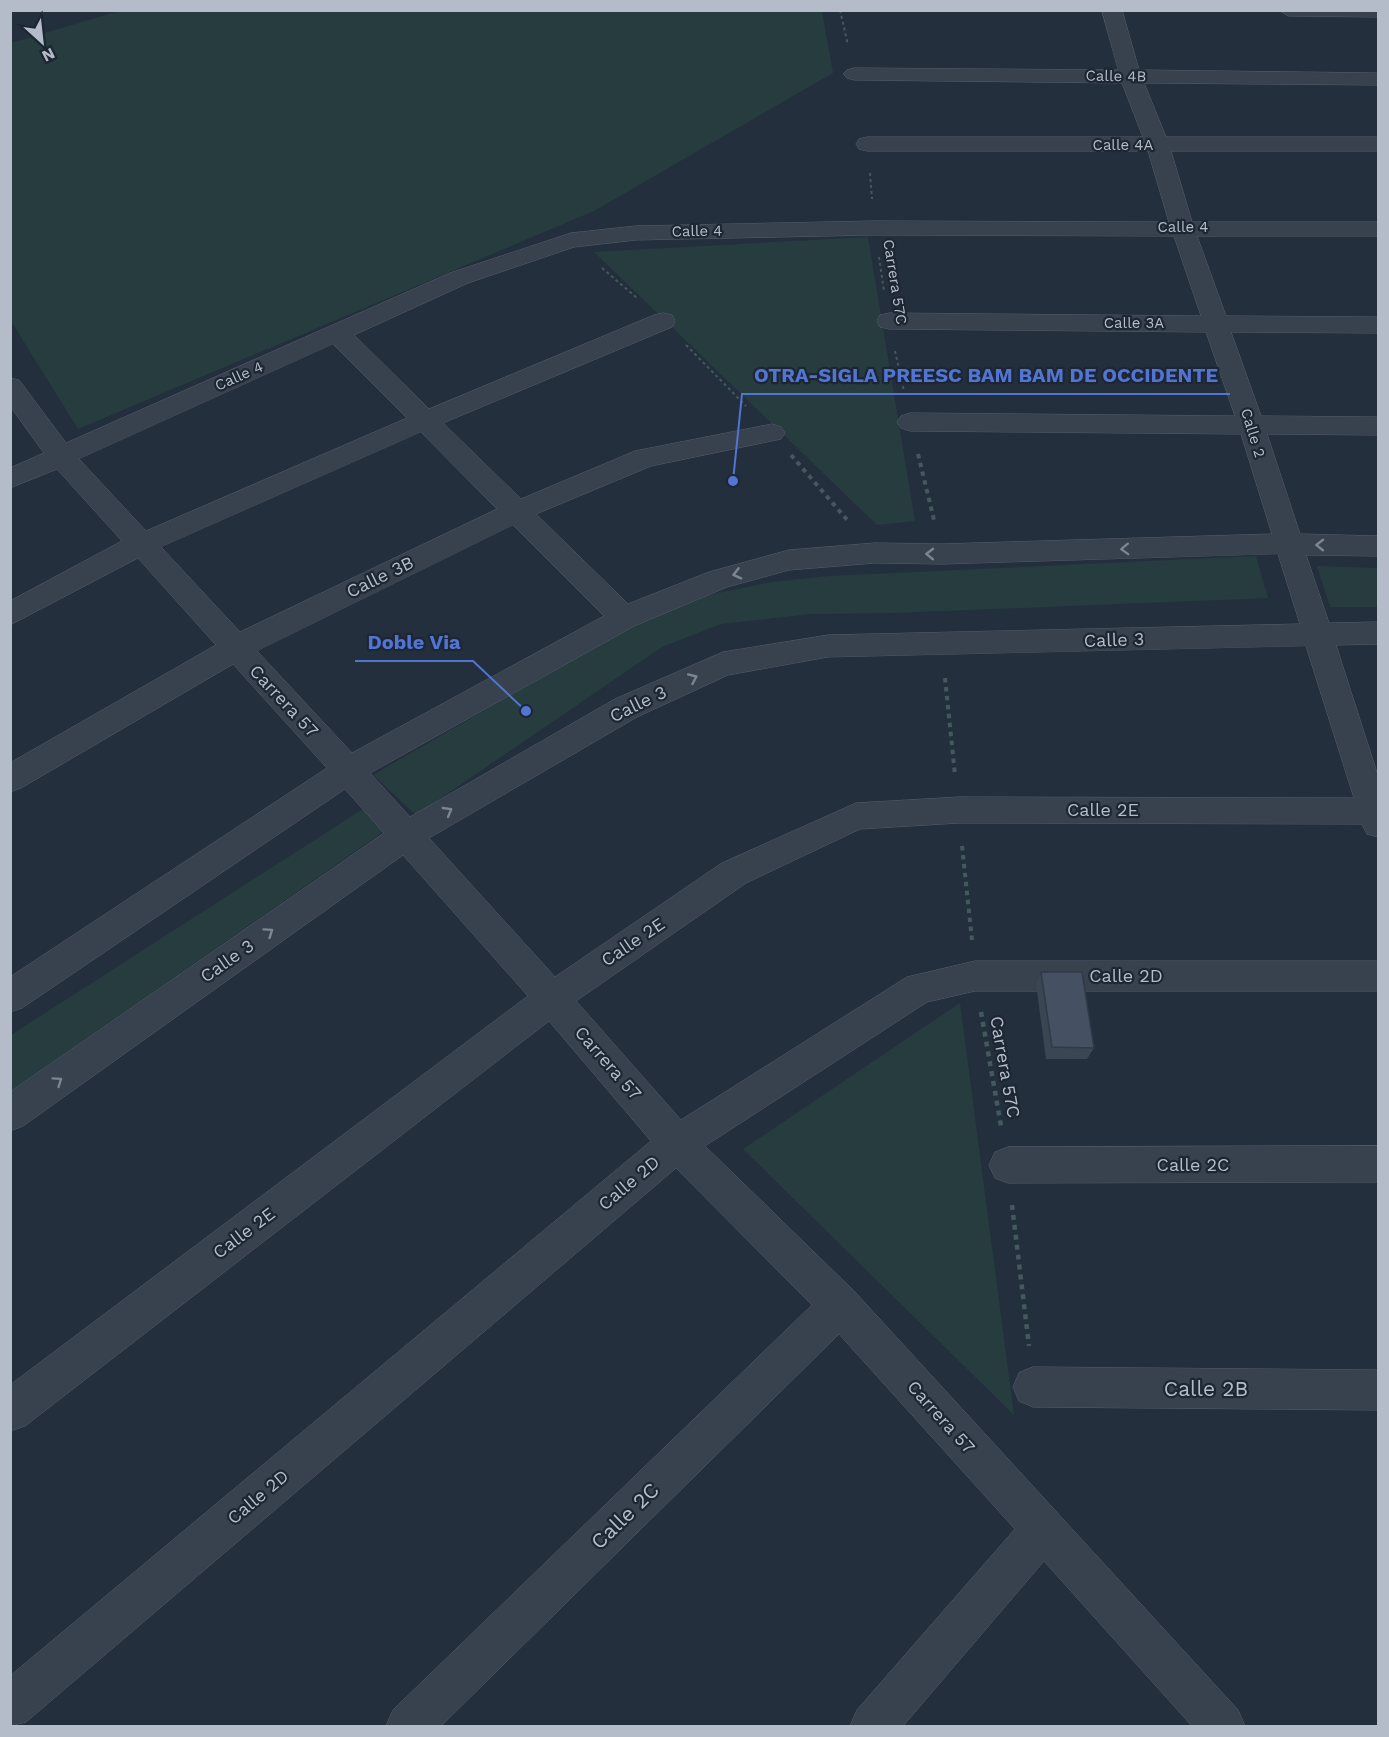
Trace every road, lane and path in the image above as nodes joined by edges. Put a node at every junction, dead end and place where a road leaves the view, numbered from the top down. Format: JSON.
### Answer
{"nodes":[{"id":1,"x":840,"y":10,"type":"edge"},
{"id":2,"x":1112,"y":10,"type":"edge"},
{"id":3,"x":1289,"y":10,"type":"edge"},
{"id":4,"x":1378,"y":11,"type":"edge"},
{"id":5,"x":854,"y":74,"type":"joint"},
{"id":6,"x":1130,"y":76,"type":"junction"},
{"id":7,"x":1378,"y":79,"type":"edge"},
{"id":8,"x":867,"y":144,"type":"joint"},
{"id":9,"x":1378,"y":144,"type":"edge"},
{"id":10,"x":1158,"y":146,"type":"junction"},
{"id":11,"x":1182,"y":226,"type":"junction"},
{"id":12,"x":874,"y":228,"type":"junction"},
{"id":13,"x":1378,"y":229,"type":"edge"},
{"id":14,"x":571,"y":240,"type":"junction"},
{"id":15,"x":663,"y":321,"type":"junction"},
{"id":16,"x":889,"y":321,"type":"junction"},
{"id":17,"x":1218,"y":324,"type":"junction"},
{"id":18,"x":1378,"y":326,"type":"edge"},
{"id":19,"x":337,"y":333,"type":"junction"},
{"id":20,"x":10,"y":386,"type":"edge"},
{"id":21,"x":426,"y":420,"type":"junction"},
{"id":22,"x":910,"y":422,"type":"junction"},
{"id":23,"x":1251,"y":425,"type":"junction"},
{"id":24,"x":1378,"y":426,"type":"edge"},
{"id":25,"x":772,"y":433,"type":"junction"},
{"id":26,"x":60,"y":455,"type":"junction"},
{"id":27,"x":10,"y":479,"type":"edge"},
{"id":28,"x":517,"y":511,"type":"junction"},
{"id":29,"x":141,"y":543,"type":"junction"},
{"id":30,"x":1287,"y":544,"type":"junction"},
{"id":31,"x":1378,"y":546,"type":"edge"},
{"id":32,"x":875,"y":552,"type":"junction"},
{"id":33,"x":942,"y":554,"type":"junction"},
{"id":34,"x":10,"y":614,"type":"edge"},
{"id":35,"x":624,"y":618,"type":"junction"},
{"id":36,"x":1378,"y":633,"type":"edge"},
{"id":37,"x":1317,"y":634,"type":"junction"},
{"id":38,"x":942,"y":645,"type":"junction"},
{"id":39,"x":235,"y":648,"type":"junction"},
{"id":40,"x":348,"y":771,"type":"junction"},
{"id":41,"x":10,"y":779,"type":"edge"},
{"id":42,"x":959,"y":810,"type":"junction"},
{"id":43,"x":1377,"y":815,"type":"edge"},
{"id":44,"x":406,"y":835,"type":"junction"},
{"id":45,"x":1378,"y":975,"type":"edge"},
{"id":46,"x":975,"y":976,"type":"junction"},
{"id":47,"x":10,"y":997,"type":"edge"},
{"id":48,"x":552,"y":998,"type":"junction"},
{"id":49,"x":10,"y":1114,"type":"edge"},
{"id":50,"x":676,"y":1143,"type":"junction"},
{"id":51,"x":1378,"y":1164,"type":"edge"},
{"id":52,"x":1008,"y":1166,"type":"junction"},
{"id":53,"x":840,"y":1305,"type":"junction"},
{"id":54,"x":1033,"y":1387,"type":"joint"},
{"id":55,"x":1378,"y":1390,"type":"edge"},
{"id":56,"x":10,"y":1412,"type":"edge"},
{"id":57,"x":1044,"y":1529,"type":"junction"},
{"id":58,"x":10,"y":1706,"type":"edge"},
{"id":59,"x":409,"y":1726,"type":"edge"},
{"id":60,"x":873,"y":1726,"type":"edge"},
{"id":61,"x":1222,"y":1726,"type":"edge"}],
"edges":[{"from":1,"to":5,"type":"path"},
{"from":2,"to":6,"type":"street","name":"Calle 2"},
{"from":3,"to":4,"type":"street"},
{"from":5,"to":6,"type":"street","name":"Calle 4B"},
{"from":6,"to":7,"type":"street","name":"Calle 4B"},
{"from":6,"to":10,"type":"street","name":"Calle 2"},
{"from":8,"to":10,"type":"street","name":"Calle 4A"},
{"from":8,"to":12,"type":"path","name":"Carrera 57C"},
{"from":9,"to":10,"type":"street","name":"Calle 4A"},
{"from":10,"to":11,"type":"street","name":"Calle 2"},
{"from":11,"to":12,"type":"street","name":"Calle 4"},
{"from":11,"to":13,"type":"street","name":"Calle 4"},
{"from":11,"to":17,"type":"street","name":"Calle 2"},
{"from":12,"to":14,"type":"street","name":"Calle 4"},
{"from":12,"to":16,"type":"path","name":"Carrera 57C"},
{"from":14,"to":15,"type":"path"},
{"from":14,"to":19,"type":"street","name":"Calle 4"},
{"from":15,"to":21,"type":"street"},
{"from":15,"to":25,"type":"path"},
{"from":16,"to":17,"type":"street","name":"Calle 3A"},
{"from":16,"to":22,"type":"path","name":"Carrera 57C"},
{"from":17,"to":18,"type":"street","name":"Calle 3A"},
{"from":17,"to":23,"type":"street","name":"Calle 2"},
{"from":19,"to":21,"type":"street"},
{"from":19,"to":26,"type":"street","name":"Calle 4"},
{"from":20,"to":26,"type":"street","name":"Carrera 57"},
{"from":21,"to":28,"type":"street"},
{"from":21,"to":29,"type":"street"},
{"from":22,"to":23,"type":"street"},
{"from":22,"to":33,"type":"path","name":"Carrera 57C"},
{"from":23,"to":24,"type":"street"},
{"from":23,"to":30,"type":"street","name":"Calle 2"},
{"from":25,"to":28,"type":"street","name":"Calle 3B"},
{"from":25,"to":32,"type":"path"},
{"from":26,"to":27,"type":"street"},
{"from":26,"to":29,"type":"street","name":"Carrera 57"},
{"from":28,"to":35,"type":"street"},
{"from":28,"to":39,"type":"street","name":"Calle 3B"},
{"from":29,"to":34,"type":"street"},
{"from":29,"to":39,"type":"street","name":"Carrera 57"},
{"from":31,"to":30,"type":"street","one_way":true},
{"from":30,"to":33,"type":"street","one_way":true},
{"from":30,"to":37,"type":"street","name":"Calle 2"},
{"from":33,"to":32,"type":"street","one_way":true},
{"from":32,"to":35,"type":"street","one_way":true},
{"from":35,"to":40,"type":"street"},
{"from":36,"to":37,"type":"street","name":"Calle 3"},
{"from":37,"to":38,"type":"street","name":"Calle 3"},
{"from":37,"to":43,"type":"street","name":"Calle 2"},
{"from":38,"to":42,"type":"path","name":"Carrera 57C"},
{"from":44,"to":38,"type":"street","name":"Calle 3","one_way":true},
{"from":39,"to":40,"type":"street","name":"Carrera 57"},
{"from":39,"to":41,"type":"street","name":"Calle 3B"},
{"from":40,"to":44,"type":"street","name":"Carrera 57"},
{"from":40,"to":47,"type":"street"},
{"from":42,"to":43,"type":"street","name":"Calle 2E"},
{"from":42,"to":46,"type":"path","name":"Carrera 57C"},
{"from":42,"to":48,"type":"street","name":"Calle 2E"},
{"from":44,"to":48,"type":"street","name":"Carrera 57"},
{"from":49,"to":44,"type":"street","name":"Calle 3","one_way":true},
{"from":45,"to":46,"type":"street","name":"Calle 2D"},
{"from":46,"to":50,"type":"street","name":"Calle 2D"},
{"from":46,"to":52,"type":"path","name":"Carrera 57C"},
{"from":48,"to":50,"type":"street","name":"Carrera 57"},
{"from":48,"to":56,"type":"street","name":"Calle 2E"},
{"from":50,"to":53,"type":"street","name":"Carrera 57"},
{"from":50,"to":58,"type":"street","name":"Calle 2D"},
{"from":51,"to":52,"type":"street","name":"Calle 2C"},
{"from":52,"to":54,"type":"path","name":"Carrera 57C"},
{"from":53,"to":57,"type":"street","name":"Carrera 57"},
{"from":53,"to":59,"type":"street","name":"Calle 2C"},
{"from":54,"to":55,"type":"street","name":"Calle 2B"},
{"from":57,"to":60,"type":"street"},
{"from":57,"to":61,"type":"street","name":"Carrera 57"}]}
